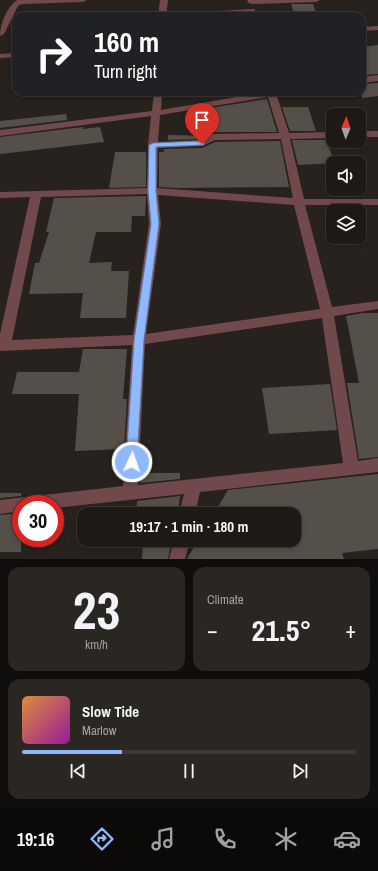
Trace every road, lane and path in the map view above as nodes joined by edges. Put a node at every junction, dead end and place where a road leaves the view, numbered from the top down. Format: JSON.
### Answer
{"nodes":[{"id":1,"x":63,"y":0,"type":"edge"},
{"id":2,"x":82,"y":0,"type":"edge"},
{"id":3,"x":164,"y":0,"type":"edge"},
{"id":4,"x":316,"y":0,"type":"edge"},
{"id":5,"x":251,"y":1,"type":"edge"},
{"id":6,"x":162,"y":12,"type":"edge"},
{"id":7,"x":252,"y":12,"type":"edge"},
{"id":8,"x":378,"y":28,"type":"edge"},
{"id":9,"x":366,"y":29,"type":"edge"},
{"id":10,"x":0,"y":34,"type":"edge"},
{"id":11,"x":12,"y":55,"type":"edge"},
{"id":12,"x":0,"y":56,"type":"edge"},
{"id":13,"x":378,"y":78,"type":"edge"},
{"id":14,"x":366,"y":80,"type":"edge"},
{"id":15,"x":158,"y":96,"type":"edge"},
{"id":16,"x":255,"y":96,"type":"edge"},
{"id":17,"x":273,"y":96,"type":"edge"},
{"id":18,"x":157,"y":113,"type":"junction"},
{"id":19,"x":0,"y":133,"type":"edge"},
{"id":20,"x":366,"y":134,"type":"edge"},
{"id":21,"x":378,"y":134,"type":"edge"},
{"id":22,"x":326,"y":135,"type":"edge"},
{"id":23,"x":285,"y":136,"type":"junction"},
{"id":24,"x":153,"y":145,"type":"junction"},
{"id":25,"x":152,"y":191,"type":"junction"},
{"id":26,"x":36,"y":194,"type":"junction"},
{"id":27,"x":0,"y":195,"type":"edge"},
{"id":28,"x":299,"y":202,"type":"junction"},
{"id":29,"x":378,"y":202,"type":"edge"},
{"id":30,"x":378,"y":305,"type":"edge"},
{"id":31,"x":327,"y":312,"type":"junction"},
{"id":32,"x":139,"y":340,"type":"junction"},
{"id":33,"x":2,"y":346,"type":"edge"},
{"id":34,"x":378,"y":465,"type":"edge"},
{"id":35,"x":352,"y":469,"type":"junction"},
{"id":36,"x":194,"y":486,"type":"junction"},
{"id":37,"x":130,"y":492,"type":"junction"},
{"id":38,"x":64,"y":500,"type":"edge"},
{"id":39,"x":12,"y":505,"type":"edge"},
{"id":40,"x":0,"y":507,"type":"edge"},
{"id":41,"x":189,"y":507,"type":"edge"},
{"id":42,"x":180,"y":547,"type":"edge"},
{"id":43,"x":177,"y":559,"type":"edge"}],
"edges":[{"from":1,"to":2,"type":"street"},
{"from":1,"to":10,"type":"street"},
{"from":3,"to":6,"type":"street"},
{"from":4,"to":5,"type":"street"},
{"from":5,"to":7,"type":"street"},
{"from":8,"to":9,"type":"street"},
{"from":11,"to":12,"type":"street"},
{"from":13,"to":14,"type":"street"},
{"from":15,"to":18,"type":"street"},
{"from":16,"to":18,"type":"street"},
{"from":17,"to":23,"type":"street"},
{"from":18,"to":19,"type":"street"},
{"from":18,"to":24,"type":"street"},
{"from":20,"to":21,"type":"street"},
{"from":22,"to":23,"type":"street"},
{"from":23,"to":24,"type":"street"},
{"from":23,"to":28,"type":"street"},
{"from":24,"to":25,"type":"street"},
{"from":25,"to":26,"type":"street"},
{"from":25,"to":28,"type":"street"},
{"from":25,"to":32,"type":"street"},
{"from":26,"to":27,"type":"street"},
{"from":26,"to":33,"type":"street"},
{"from":28,"to":29,"type":"street"},
{"from":28,"to":31,"type":"street"},
{"from":30,"to":31,"type":"street"},
{"from":31,"to":32,"type":"street"},
{"from":31,"to":35,"type":"street"},
{"from":32,"to":33,"type":"street"},
{"from":32,"to":37,"type":"street"},
{"from":34,"to":35,"type":"street"},
{"from":35,"to":36,"type":"street"},
{"from":36,"to":37,"type":"street"},
{"from":36,"to":41,"type":"street"},
{"from":37,"to":38,"type":"street"},
{"from":39,"to":40,"type":"street"},
{"from":42,"to":43,"type":"street"}]}
